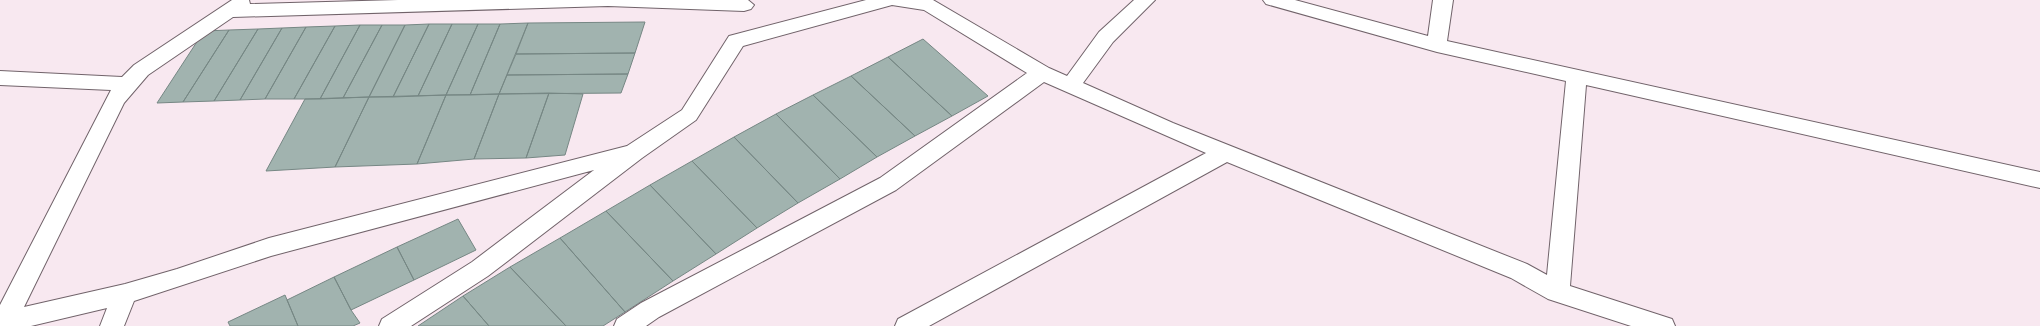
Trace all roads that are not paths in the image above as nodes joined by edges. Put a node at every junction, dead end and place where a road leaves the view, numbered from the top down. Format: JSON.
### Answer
{"nodes":[{"id":1,"x":607,"y":0,"type":"edge"},
{"id":2,"x":889,"y":0,"type":"edge"},
{"id":3,"x":896,"y":0,"type":"edge"},
{"id":4,"x":1145,"y":0,"type":"edge"},
{"id":5,"x":1273,"y":0,"type":"edge"},
{"id":6,"x":1443,"y":0,"type":"edge"},
{"id":7,"x":745,"y":2,"type":"edge"},
{"id":8,"x":237,"y":5,"type":"edge"},
{"id":9,"x":736,"y":41,"type":"junction"},
{"id":10,"x":1437,"y":45,"type":"junction"},
{"id":11,"x":1042,"y":74,"type":"junction"},
{"id":12,"x":1577,"y":76,"type":"junction"},
{"id":13,"x":0,"y":78,"type":"edge"},
{"id":14,"x":127,"y":84,"type":"junction"},
{"id":15,"x":1070,"y":86,"type":"junction"},
{"id":16,"x":634,"y":152,"type":"junction"},
{"id":17,"x":1227,"y":152,"type":"junction"},
{"id":18,"x":2040,"y":180,"type":"edge"},
{"id":19,"x":1557,"y":292,"type":"junction"},
{"id":20,"x":125,"y":294,"type":"junction"},
{"id":21,"x":2,"y":323,"type":"edge"},
{"id":22,"x":112,"y":326,"type":"edge"},
{"id":23,"x":391,"y":326,"type":"edge"},
{"id":24,"x":626,"y":326,"type":"edge"},
{"id":25,"x":907,"y":326,"type":"edge"},
{"id":26,"x":1663,"y":326,"type":"edge"}],
"edges":[{"from":1,"to":7,"type":"street"},
{"from":1,"to":8,"type":"street"},
{"from":2,"to":9,"type":"street"},
{"from":3,"to":11,"type":"street"},
{"from":4,"to":15,"type":"street"},
{"from":5,"to":10,"type":"street"},
{"from":6,"to":10,"type":"street"},
{"from":7,"to":9,"type":"street"},
{"from":8,"to":14,"type":"street"},
{"from":9,"to":16,"type":"street"},
{"from":10,"to":12,"type":"street"},
{"from":11,"to":15,"type":"street"},
{"from":11,"to":24,"type":"street"},
{"from":12,"to":18,"type":"street"},
{"from":12,"to":19,"type":"street"},
{"from":13,"to":14,"type":"street"},
{"from":14,"to":21,"type":"street"},
{"from":15,"to":17,"type":"street"},
{"from":16,"to":20,"type":"street"},
{"from":16,"to":23,"type":"street"},
{"from":17,"to":19,"type":"street"},
{"from":17,"to":25,"type":"street"},
{"from":19,"to":26,"type":"street"},
{"from":20,"to":21,"type":"street"},
{"from":20,"to":22,"type":"street"}]}
